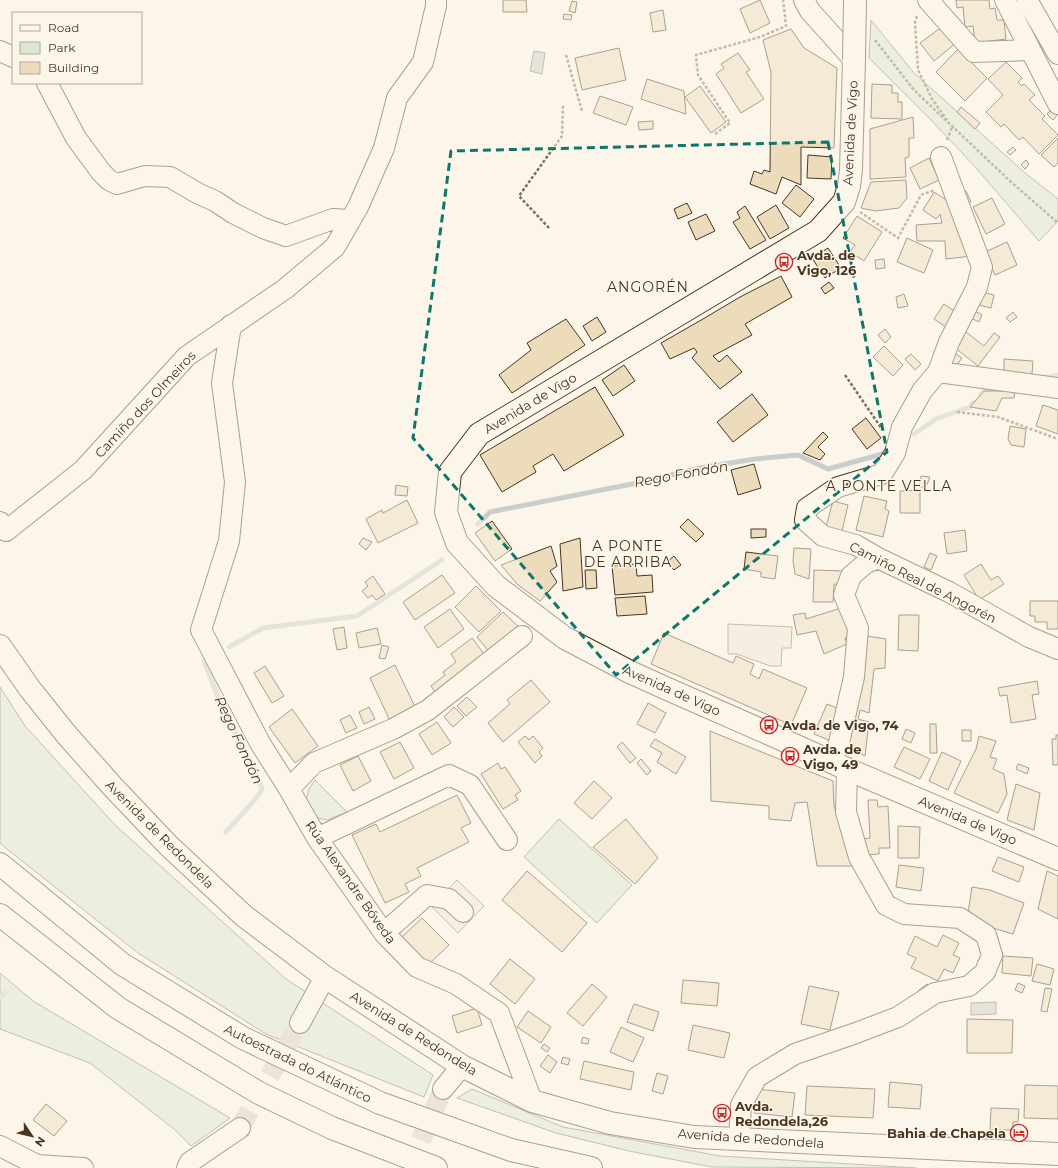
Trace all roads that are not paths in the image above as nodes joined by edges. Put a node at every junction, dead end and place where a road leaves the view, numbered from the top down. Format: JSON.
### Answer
{"nodes":[{"id":1,"x":436,"y":0,"type":"edge"},
{"id":2,"x":804,"y":0,"type":"edge"},
{"id":3,"x":855,"y":0,"type":"edge"},
{"id":4,"x":1005,"y":0,"type":"edge"},
{"id":5,"x":1027,"y":0,"type":"edge"},
{"id":6,"x":923,"y":7,"type":"edge"},
{"id":7,"x":1030,"y":50,"type":"junction"},
{"id":8,"x":0,"y":51,"type":"edge"},
{"id":9,"x":1058,"y":54,"type":"edge"},
{"id":10,"x":12,"y":57,"type":"edge"},
{"id":11,"x":854,"y":60,"type":"junction"},
{"id":12,"x":48,"y":84,"type":"edge"},
{"id":13,"x":1058,"y":104,"type":"edge"},
{"id":14,"x":941,"y":157,"type":"road end"},
{"id":15,"x":350,"y":220,"type":"junction"},
{"id":16,"x":231,"y":325,"type":"junction"},
{"id":17,"x":938,"y":372,"type":"junction"},
{"id":18,"x":1058,"y":388,"type":"edge"},
{"id":19,"x":0,"y":522,"type":"edge"},
{"id":20,"x":878,"y":558,"type":"junction"},
{"id":21,"x":522,"y":636,"type":"dead end"},
{"id":22,"x":0,"y":646,"type":"edge"},
{"id":23,"x":1058,"y":649,"type":"edge"},
{"id":24,"x":839,"y":766,"type":"junction"},
{"id":25,"x":289,"y":790,"type":"junction"},
{"id":26,"x":317,"y":838,"type":"junction"},
{"id":27,"x":507,"y":840,"type":"dead end"},
{"id":28,"x":1058,"y":858,"type":"edge"},
{"id":29,"x":0,"y":864,"type":"edge"},
{"id":30,"x":462,"y":912,"type":"dead end"},
{"id":31,"x":0,"y":916,"type":"edge"},
{"id":32,"x":384,"y":933,"type":"junction"},
{"id":33,"x":325,"y":977,"type":"junction"},
{"id":34,"x":300,"y":1023,"type":"tunnel mouth"},
{"id":35,"x":462,"y":1066,"type":"junction"},
{"id":36,"x":443,"y":1089,"type":"tunnel mouth"},
{"id":37,"x":532,"y":1101,"type":"junction"},
{"id":38,"x":240,"y":1128,"type":"tunnel mouth"},
{"id":39,"x":739,"y":1139,"type":"junction"},
{"id":40,"x":0,"y":1146,"type":"edge"},
{"id":41,"x":1058,"y":1154,"type":"edge"},
{"id":42,"x":83,"y":1168,"type":"edge"},
{"id":43,"x":187,"y":1168,"type":"edge"},
{"id":44,"x":436,"y":1168,"type":"edge"},
{"id":45,"x":591,"y":1168,"type":"edge"}],
"edges":[{"from":1,"to":15,"type":"street"},
{"from":2,"to":11,"type":"street"},
{"from":3,"to":11,"type":"main road","name":"Avenida de Vigo","bridge":true},
{"from":4,"to":7,"type":"street"},
{"from":5,"to":9,"type":"street"},
{"from":6,"to":7,"type":"street"},
{"from":7,"to":13,"type":"street"},
{"from":8,"to":10,"type":"street"},
{"from":11,"to":24,"type":"main road","name":"Avenida de Vigo"},
{"from":12,"to":15,"type":"street"},
{"from":14,"to":17,"type":"street","name":"Camiño Real de Angorén"},
{"from":15,"to":16,"type":"street","name":"Camiño dos Olmeiros"},
{"from":16,"to":19,"type":"street","name":"Camiño dos Olmeiros"},
{"from":16,"to":25,"type":"street","name":"Rúa Alexandre Bóveda"},
{"from":17,"to":18,"type":"street"},
{"from":17,"to":20,"type":"street","name":"Camiño Real de Angorén"},
{"from":20,"to":23,"type":"street","name":"Camiño Real de Angorén"},
{"from":20,"to":24,"type":"street"},
{"from":21,"to":25,"type":"street"},
{"from":22,"to":33,"type":"main road","name":"Avenida de Redondela"},
{"from":24,"to":28,"type":"main road","name":"Avenida de Vigo"},
{"from":24,"to":39,"type":"street"},
{"from":25,"to":26,"type":"street","name":"Rúa Alexandre Bóveda"},
{"from":26,"to":27,"type":"street"},
{"from":26,"to":32,"type":"street","name":"Rúa Alexandre Bóveda"},
{"from":29,"to":45,"type":"main road","name":"Autoestrada do Atlántico"},
{"from":30,"to":32,"type":"street"},
{"from":31,"to":44,"type":"main road"},
{"from":32,"to":37,"type":"street","name":"Rúa Alexandre Bóveda"},
{"from":33,"to":34,"type":"street"},
{"from":33,"to":35,"type":"main road","name":"Avenida de Redondela"},
{"from":35,"to":36,"type":"street"},
{"from":35,"to":37,"type":"main road","name":"Avenida de Redondela"},
{"from":37,"to":39,"type":"main road","name":"Avenida de Redondela"},
{"from":38,"to":43,"type":"street"},
{"from":39,"to":41,"type":"main road","name":"Avenida de Redondela"},
{"from":40,"to":42,"type":"street"}]}
